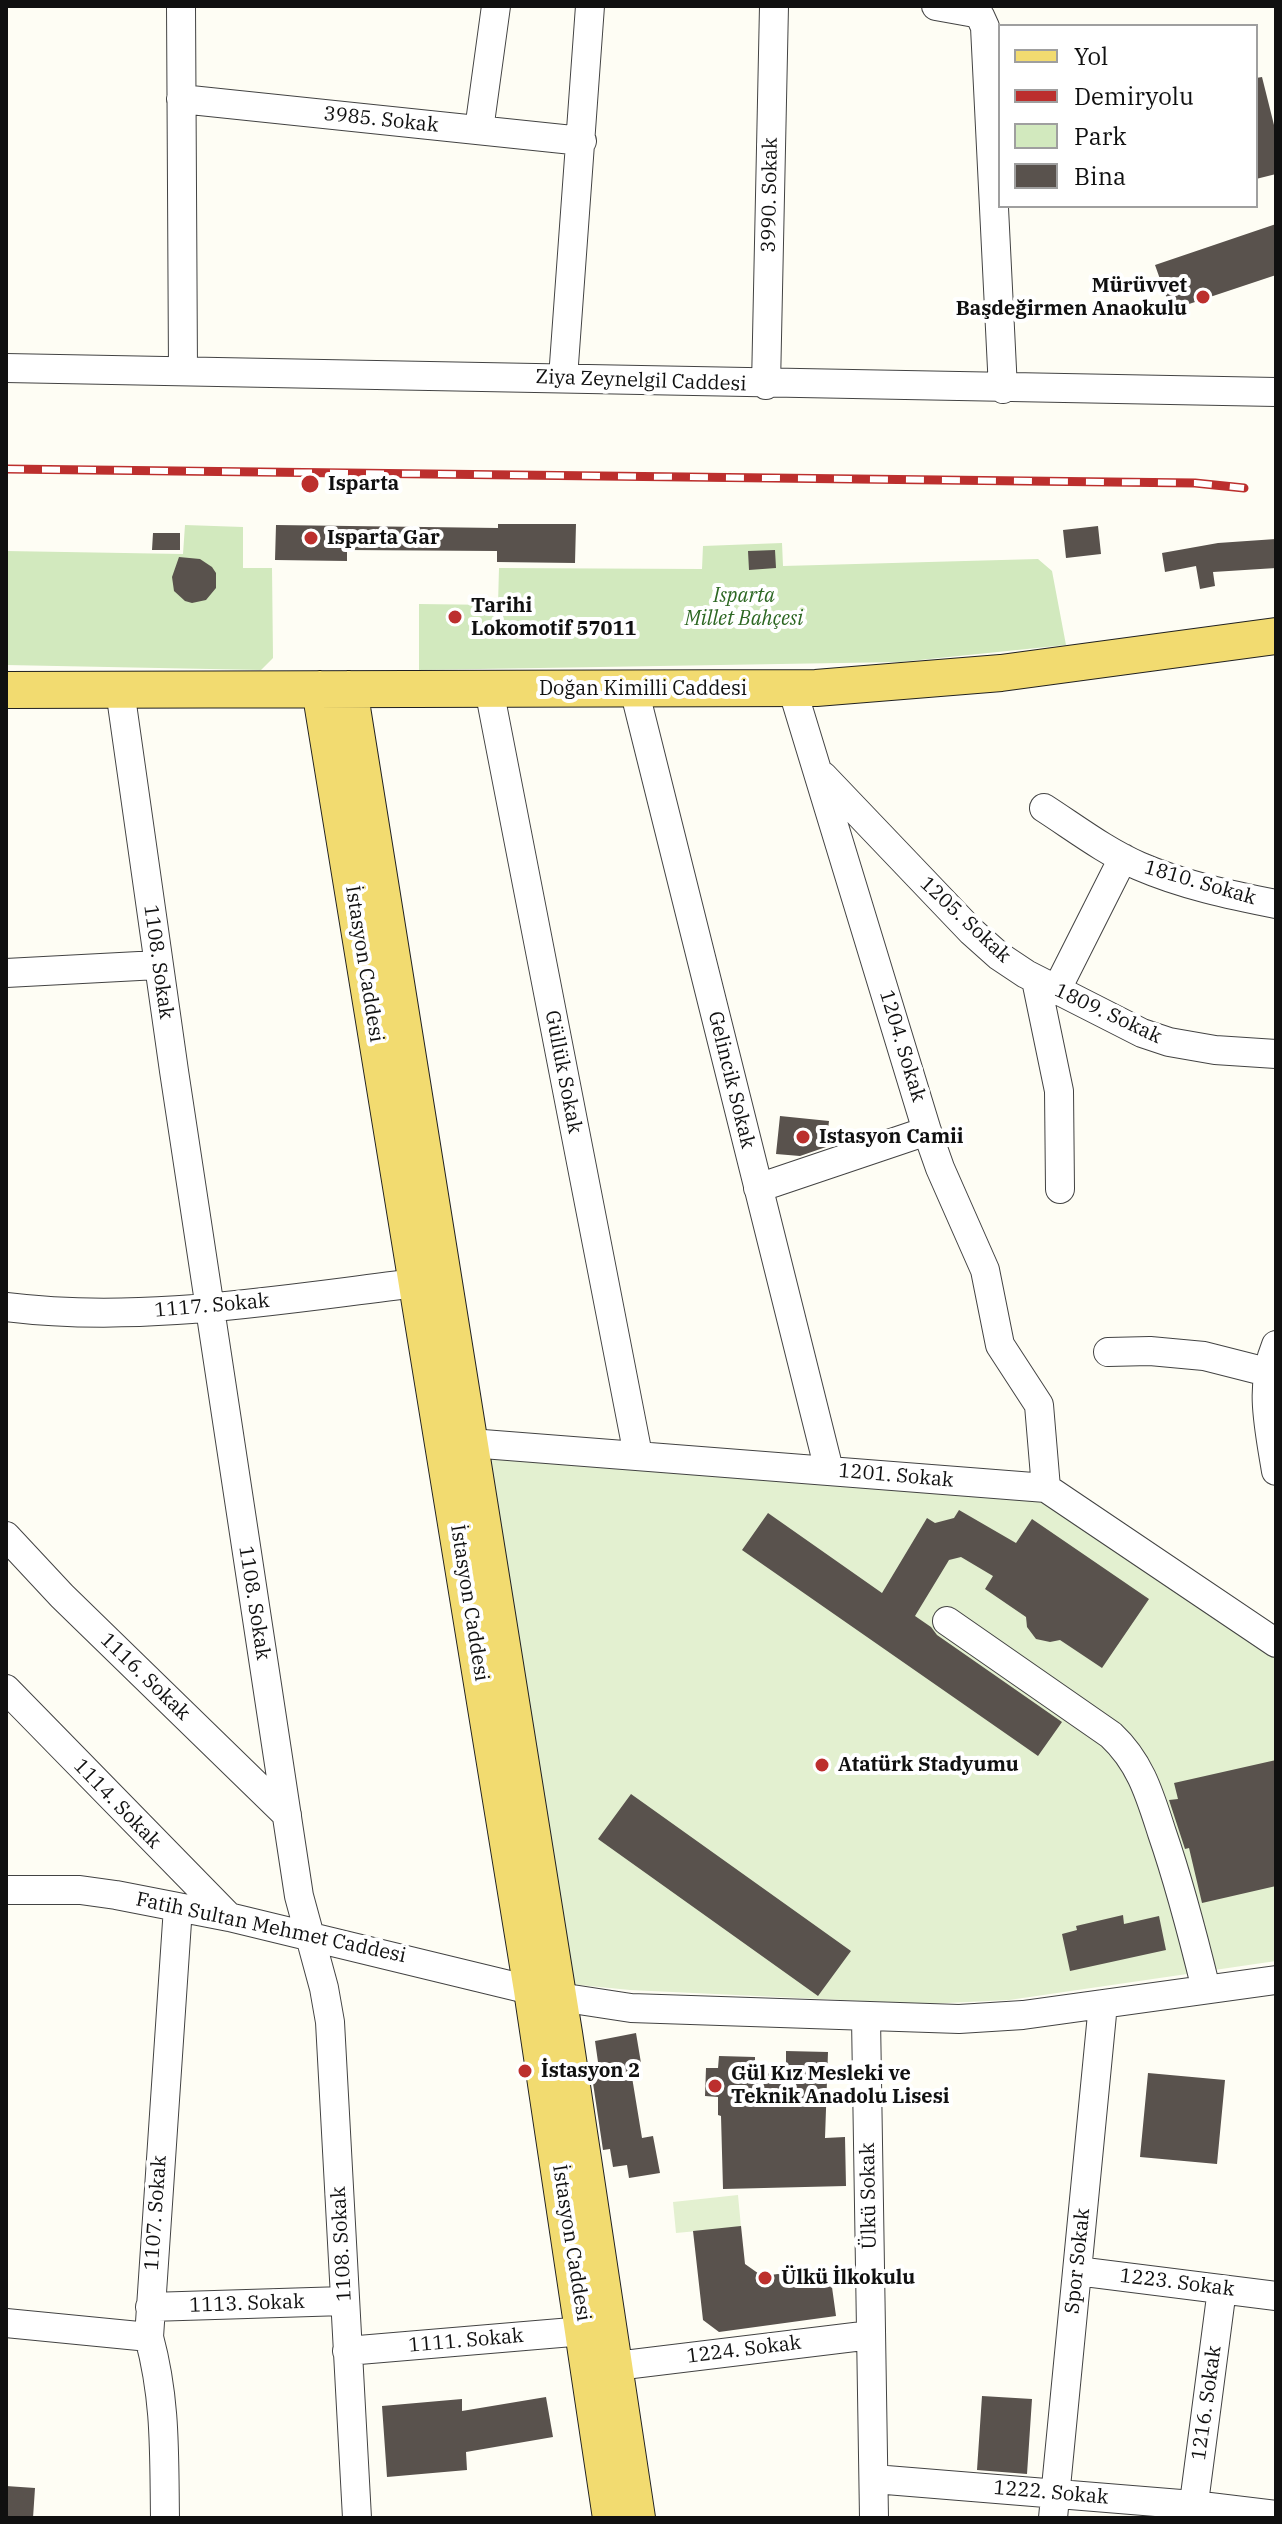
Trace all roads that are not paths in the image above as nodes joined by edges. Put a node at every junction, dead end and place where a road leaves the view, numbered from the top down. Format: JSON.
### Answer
{"nodes":[{"id":1,"x":181,"y":6,"type":"edge"},
{"id":2,"x":496,"y":6,"type":"edge"},
{"id":3,"x":590,"y":6,"type":"edge"},
{"id":4,"x":774,"y":6,"type":"edge"},
{"id":5,"x":936,"y":6,"type":"edge"},
{"id":6,"x":181,"y":99,"type":"junction"},
{"id":7,"x":479,"y":130,"type":"junction"},
{"id":8,"x":582,"y":141,"type":"junction"},
{"id":9,"x":6,"y":368,"type":"edge"},
{"id":10,"x":183,"y":371,"type":"junction"},
{"id":11,"x":563,"y":378,"type":"junction"},
{"id":12,"x":766,"y":385,"type":"junction"},
{"id":13,"x":1003,"y":389,"type":"junction"},
{"id":14,"x":1276,"y":392,"type":"edge"},
{"id":15,"x":1276,"y":636,"type":"edge"},
{"id":16,"x":792,"y":688,"type":"junction"},
{"id":17,"x":334,"y":689,"type":"junction"},
{"id":18,"x":489,"y":689,"type":"junction"},
{"id":19,"x":634,"y":689,"type":"junction"},
{"id":20,"x":6,"y":690,"type":"edge"},
{"id":21,"x":120,"y":690,"type":"junction"},
{"id":22,"x":818,"y":771,"type":"junction"},
{"id":23,"x":1044,"y":808,"type":"dead end"},
{"id":24,"x":1123,"y":858,"type":"junction"},
{"id":25,"x":1276,"y":904,"type":"edge"},
{"id":26,"x":158,"y":965,"type":"junction"},
{"id":27,"x":6,"y":973,"type":"edge"},
{"id":28,"x":1046,"y":986,"type":"junction"},
{"id":29,"x":1276,"y":1054,"type":"edge"},
{"id":30,"x":927,"y":1131,"type":"junction"},
{"id":31,"x":758,"y":1188,"type":"junction"},
{"id":32,"x":1060,"y":1189,"type":"dead end"},
{"id":33,"x":417,"y":1283,"type":"junction"},
{"id":34,"x":6,"y":1307,"type":"edge"},
{"id":35,"x":209,"y":1308,"type":"junction"},
{"id":36,"x":1276,"y":1345,"type":"edge"},
{"id":37,"x":1108,"y":1352,"type":"dead end"},
{"id":38,"x":1267,"y":1372,"type":"junction"},
{"id":39,"x":470,"y":1443,"type":"junction"},
{"id":40,"x":638,"y":1455,"type":"junction"},
{"id":41,"x":829,"y":1470,"type":"junction"},
{"id":42,"x":1276,"y":1471,"type":"edge"},
{"id":43,"x":1046,"y":1488,"type":"junction"},
{"id":44,"x":6,"y":1536,"type":"edge"},
{"id":45,"x":947,"y":1621,"type":"dead end"},
{"id":46,"x":1276,"y":1643,"type":"edge"},
{"id":47,"x":6,"y":1689,"type":"edge"},
{"id":48,"x":287,"y":1815,"type":"junction"},
{"id":49,"x":6,"y":1890,"type":"edge"},
{"id":50,"x":178,"y":1907,"type":"junction"},
{"id":51,"x":229,"y":1917,"type":"junction"},
{"id":52,"x":309,"y":1935,"type":"junction"},
{"id":53,"x":1276,"y":1980,"type":"edge"},
{"id":54,"x":1206,"y":1989,"type":"junction"},
{"id":55,"x":545,"y":1993,"type":"junction"},
{"id":56,"x":1103,"y":2004,"type":"junction"},
{"id":57,"x":866,"y":2018,"type":"junction"},
{"id":58,"x":1077,"y":2271,"type":"junction"},
{"id":59,"x":1222,"y":2289,"type":"junction"},
{"id":60,"x":1276,"y":2296,"type":"edge"},
{"id":61,"x":344,"y":2301,"type":"junction"},
{"id":62,"x":150,"y":2307,"type":"junction"},
{"id":63,"x":6,"y":2323,"type":"edge"},
{"id":64,"x":584,"y":2331,"type":"junction"},
{"id":65,"x":871,"y":2335,"type":"junction"},
{"id":66,"x":149,"y":2337,"type":"junction"},
{"id":67,"x":347,"y":2351,"type":"junction"},
{"id":68,"x":616,"y":2366,"type":"junction"},
{"id":69,"x":874,"y":2479,"type":"junction"},
{"id":70,"x":1054,"y":2506,"type":"edge"},
{"id":71,"x":1192,"y":2511,"type":"edge"},
{"id":72,"x":1276,"y":2515,"type":"edge"},
{"id":73,"x":165,"y":2518,"type":"edge"},
{"id":74,"x":357,"y":2518,"type":"edge"},
{"id":75,"x":611,"y":2518,"type":"edge"},
{"id":76,"x":637,"y":2518,"type":"edge"},
{"id":77,"x":874,"y":2518,"type":"edge"}],
"edges":[{"from":1,"to":6,"type":"street"},
{"from":2,"to":7,"type":"street"},
{"from":3,"to":8,"type":"street"},
{"from":4,"to":12,"type":"street","name":"3990. Sokak"},
{"from":5,"to":13,"type":"street"},
{"from":6,"to":7,"type":"street","name":"3985. Sokak"},
{"from":6,"to":10,"type":"street"},
{"from":7,"to":8,"type":"street","name":"3985. Sokak"},
{"from":8,"to":11,"type":"street"},
{"from":9,"to":10,"type":"street","name":"Ziya Zeynelgil Caddesi"},
{"from":10,"to":11,"type":"street","name":"Ziya Zeynelgil Caddesi"},
{"from":11,"to":12,"type":"street","name":"Ziya Zeynelgil Caddesi"},
{"from":12,"to":13,"type":"street","name":"Ziya Zeynelgil Caddesi"},
{"from":13,"to":14,"type":"street","name":"Ziya Zeynelgil Caddesi"},
{"from":15,"to":16,"type":"main road","name":"Doğan Kimilli Caddesi"},
{"from":16,"to":19,"type":"main road","name":"Doğan Kimilli Caddesi"},
{"from":16,"to":22,"type":"street","name":"1204. Sokak"},
{"from":17,"to":18,"type":"main road","name":"Doğan Kimilli Caddesi"},
{"from":17,"to":21,"type":"main road","name":"Doğan Kimilli Caddesi"},
{"from":17,"to":33,"type":"main road","name":"İstasyon Caddesi"},
{"from":17,"to":39,"type":"main road","name":"İstasyon Caddesi"},
{"from":18,"to":19,"type":"main road","name":"Doğan Kimilli Caddesi"},
{"from":18,"to":40,"type":"street","name":"Güllük Sokak"},
{"from":19,"to":31,"type":"street","name":"Gelincik Sokak"},
{"from":20,"to":21,"type":"main road","name":"Doğan Kimilli Caddesi"},
{"from":21,"to":26,"type":"street","name":"1108. Sokak"},
{"from":22,"to":28,"type":"street","name":"1205. Sokak"},
{"from":22,"to":30,"type":"street","name":"1204. Sokak"},
{"from":23,"to":24,"type":"street","name":"1810. Sokak"},
{"from":24,"to":25,"type":"street","name":"1810. Sokak"},
{"from":24,"to":28,"type":"street"},
{"from":26,"to":27,"type":"street"},
{"from":26,"to":35,"type":"street","name":"1108. Sokak"},
{"from":28,"to":29,"type":"street","name":"1809. Sokak"},
{"from":28,"to":32,"type":"street"},
{"from":30,"to":31,"type":"street"},
{"from":30,"to":43,"type":"street","name":"1204. Sokak"},
{"from":31,"to":41,"type":"street","name":"Gelincik Sokak"},
{"from":33,"to":35,"type":"street","name":"1117. Sokak"},
{"from":33,"to":55,"type":"main road","name":"İstasyon Caddesi"},
{"from":34,"to":35,"type":"street","name":"1117. Sokak"},
{"from":35,"to":48,"type":"street","name":"1108. Sokak"},
{"from":36,"to":38,"type":"street"},
{"from":37,"to":38,"type":"street"},
{"from":38,"to":42,"type":"street"},
{"from":39,"to":40,"type":"street","name":"1201. Sokak"},
{"from":39,"to":55,"type":"main road","name":"İstasyon Caddesi"},
{"from":40,"to":41,"type":"street","name":"1201. Sokak"},
{"from":41,"to":43,"type":"street","name":"1201. Sokak"},
{"from":43,"to":46,"type":"street","name":"1201. Sokak"},
{"from":44,"to":48,"type":"street","name":"1116. Sokak"},
{"from":45,"to":54,"type":"street"},
{"from":47,"to":51,"type":"street","name":"1114. Sokak"},
{"from":48,"to":52,"type":"street","name":"1108. Sokak"},
{"from":49,"to":50,"type":"street","name":"Fatih Sultan Mehmet Caddesi"},
{"from":50,"to":51,"type":"street","name":"Fatih Sultan Mehmet Caddesi"},
{"from":50,"to":62,"type":"street","name":"1107. Sokak"},
{"from":51,"to":52,"type":"street","name":"Fatih Sultan Mehmet Caddesi"},
{"from":52,"to":55,"type":"street","name":"Fatih Sultan Mehmet Caddesi"},
{"from":52,"to":61,"type":"street","name":"1108. Sokak"},
{"from":53,"to":54,"type":"street","name":"Fatih Sultan Mehmet Caddesi"},
{"from":54,"to":56,"type":"street","name":"Fatih Sultan Mehmet Caddesi"},
{"from":55,"to":57,"type":"street","name":"Fatih Sultan Mehmet Caddesi"},
{"from":55,"to":64,"type":"main road","name":"İstasyon Caddesi"},
{"from":55,"to":68,"type":"main road","name":"İstasyon Caddesi"},
{"from":56,"to":57,"type":"street","name":"Fatih Sultan Mehmet Caddesi"},
{"from":56,"to":58,"type":"street","name":"Spor Sokak"},
{"from":57,"to":65,"type":"street","name":"Ülkü Sokak"},
{"from":58,"to":59,"type":"street","name":"1223. Sokak"},
{"from":58,"to":70,"type":"street","name":"Spor Sokak"},
{"from":59,"to":60,"type":"street","name":"1223. Sokak"},
{"from":59,"to":71,"type":"street","name":"1216. Sokak"},
{"from":61,"to":62,"type":"street","name":"1113. Sokak"},
{"from":61,"to":67,"type":"street","name":"1108. Sokak"},
{"from":62,"to":66,"type":"street","name":"1107. Sokak"},
{"from":63,"to":66,"type":"street"},
{"from":64,"to":67,"type":"street","name":"1111. Sokak"},
{"from":64,"to":75,"type":"main road","name":"İstasyon Caddesi"},
{"from":65,"to":68,"type":"street","name":"1224. Sokak"},
{"from":65,"to":69,"type":"street","name":"Ülkü Sokak"},
{"from":66,"to":73,"type":"street","name":"1107. Sokak"},
{"from":67,"to":74,"type":"street","name":"1108. Sokak"},
{"from":68,"to":76,"type":"main road","name":"İstasyon Caddesi"},
{"from":69,"to":70,"type":"street","name":"1222. Sokak"},
{"from":69,"to":77,"type":"street","name":"Ülkü Sokak"},
{"from":70,"to":71,"type":"street","name":"1222. Sokak"},
{"from":71,"to":72,"type":"street","name":"1222. Sokak"}]}
